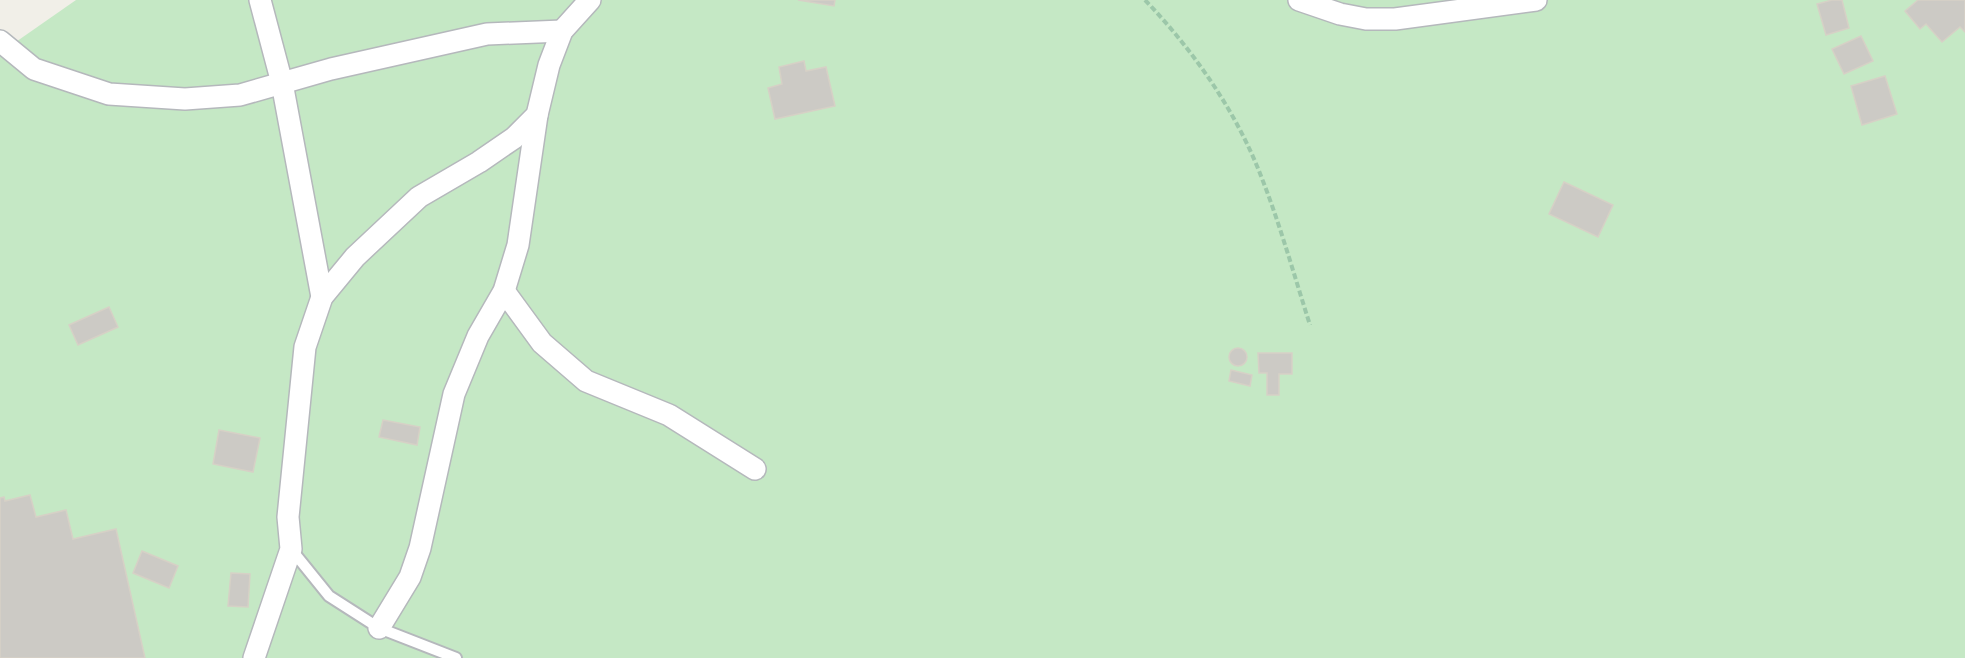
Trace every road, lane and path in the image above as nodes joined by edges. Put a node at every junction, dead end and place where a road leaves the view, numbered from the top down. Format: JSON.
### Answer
{"nodes":[{"id":1,"x":260,"y":0,"type":"edge"},
{"id":2,"x":590,"y":0,"type":"edge"},
{"id":3,"x":1145,"y":0,"type":"edge"},
{"id":4,"x":1299,"y":0,"type":"edge"},
{"id":5,"x":1536,"y":0,"type":"edge"},
{"id":6,"x":562,"y":31,"type":"junction"},
{"id":7,"x":0,"y":40,"type":"edge"},
{"id":8,"x":282,"y":84,"type":"junction"},
{"id":9,"x":537,"y":115,"type":"junction"},
{"id":10,"x":504,"y":291,"type":"junction"},
{"id":11,"x":322,"y":297,"type":"junction"},
{"id":12,"x":1310,"y":325,"type":"dead end"},
{"id":13,"x":755,"y":469,"type":"dead end"},
{"id":14,"x":291,"y":549,"type":"junction"},
{"id":15,"x":379,"y":628,"type":"junction"},
{"id":16,"x":254,"y":658,"type":"edge"},
{"id":17,"x":456,"y":658,"type":"edge"}],
"edges":[{"from":1,"to":8,"type":"street"},
{"from":2,"to":6,"type":"street"},
{"from":3,"to":12,"type":"path"},
{"from":4,"to":5,"type":"street"},
{"from":6,"to":8,"type":"street"},
{"from":6,"to":9,"type":"street"},
{"from":7,"to":8,"type":"street"},
{"from":8,"to":11,"type":"street"},
{"from":9,"to":10,"type":"street"},
{"from":9,"to":11,"type":"street"},
{"from":10,"to":13,"type":"street"},
{"from":10,"to":15,"type":"street"},
{"from":11,"to":14,"type":"street"},
{"from":14,"to":15,"type":"lane"},
{"from":14,"to":16,"type":"street"},
{"from":15,"to":17,"type":"lane"}]}
